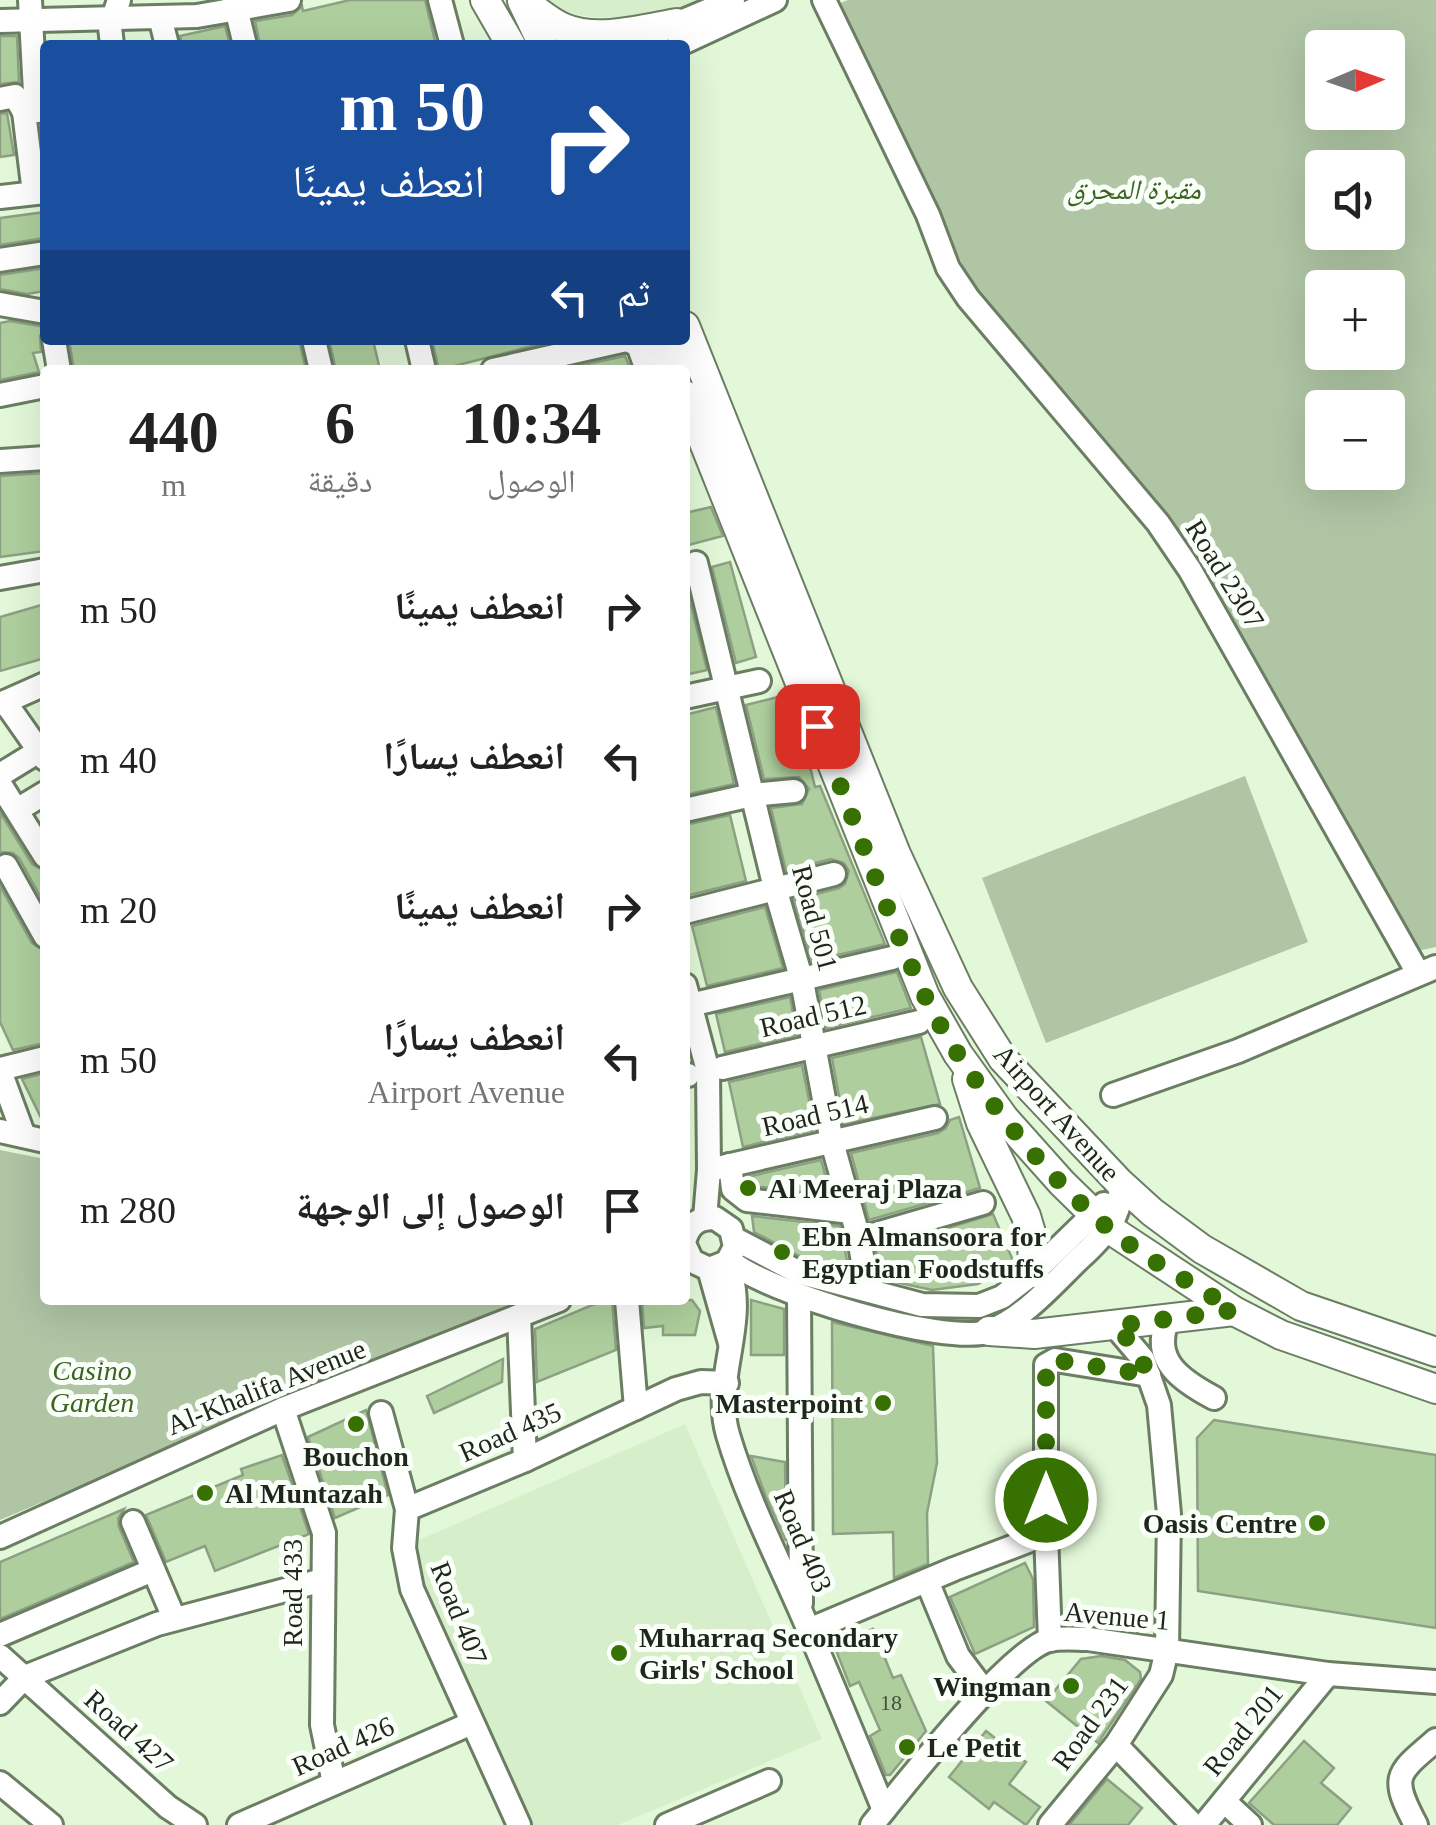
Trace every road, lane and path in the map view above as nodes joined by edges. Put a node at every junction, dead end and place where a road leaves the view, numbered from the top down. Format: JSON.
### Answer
{"nodes":[{"id":1,"x":289,"y":0,"type":"edge"},
{"id":2,"x":440,"y":0,"type":"edge"},
{"id":3,"x":486,"y":0,"type":"edge"},
{"id":4,"x":522,"y":0,"type":"edge"},
{"id":5,"x":733,"y":0,"type":"edge"},
{"id":6,"x":774,"y":0,"type":"edge"},
{"id":7,"x":816,"y":0,"type":"edge"},
{"id":8,"x":824,"y":0,"type":"edge"},
{"id":9,"x":235,"y":5,"type":"edge"},
{"id":10,"x":194,"y":8,"type":"edge"},
{"id":11,"x":116,"y":9,"type":"edge"},
{"id":12,"x":30,"y":10,"type":"edge"},
{"id":13,"x":160,"y":17,"type":"junction"},
{"id":14,"x":0,"y":21,"type":"edge"},
{"id":15,"x":678,"y":34,"type":"edge"},
{"id":16,"x":111,"y":40,"type":"edge"},
{"id":17,"x":166,"y":40,"type":"edge"},
{"id":18,"x":244,"y":40,"type":"edge"},
{"id":19,"x":451,"y":40,"type":"edge"},
{"id":20,"x":507,"y":40,"type":"edge"},
{"id":21,"x":541,"y":40,"type":"edge"},
{"id":22,"x":652,"y":40,"type":"edge"},
{"id":23,"x":0,"y":99,"type":"edge"},
{"id":24,"x":35,"y":111,"type":"edge"},
{"id":25,"x":40,"y":192,"type":"edge"},
{"id":26,"x":0,"y":196,"type":"edge"},
{"id":27,"x":934,"y":238,"type":"junction"},
{"id":28,"x":40,"y":254,"type":"edge"},
{"id":29,"x":0,"y":260,"type":"edge"},
{"id":30,"x":0,"y":304,"type":"edge"},
{"id":31,"x":40,"y":311,"type":"edge"},
{"id":32,"x":690,"y":339,"type":"edge"},
{"id":33,"x":600,"y":345,"type":"edge"},
{"id":34,"x":529,"y":357,"type":"edge"},
{"id":35,"x":40,"y":387,"type":"edge"},
{"id":36,"x":0,"y":395,"type":"edge"},
{"id":37,"x":690,"y":408,"type":"edge"},
{"id":38,"x":40,"y":458,"type":"edge"},
{"id":39,"x":0,"y":461,"type":"edge"},
{"id":40,"x":699,"y":562,"type":"edge"},
{"id":41,"x":40,"y":571,"type":"edge"},
{"id":42,"x":0,"y":578,"type":"edge"},
{"id":43,"x":759,"y":681,"type":"dead end"},
{"id":44,"x":40,"y":686,"type":"edge"},
{"id":45,"x":727,"y":688,"type":"junction"},
{"id":46,"x":690,"y":696,"type":"edge"},
{"id":47,"x":2,"y":703,"type":"edge"},
{"id":48,"x":40,"y":752,"type":"edge"},
{"id":49,"x":40,"y":756,"type":"edge"},
{"id":50,"x":0,"y":775,"type":"edge"},
{"id":51,"x":0,"y":784,"type":"edge"},
{"id":52,"x":794,"y":791,"type":"dead end"},
{"id":53,"x":752,"y":795,"type":"junction"},
{"id":54,"x":40,"y":797,"type":"edge"},
{"id":55,"x":690,"y":809,"type":"edge"},
{"id":56,"x":16,"y":810,"type":"junction"},
{"id":57,"x":40,"y":846,"type":"edge"},
{"id":58,"x":6,"y":866,"type":"dead end"},
{"id":59,"x":834,"y":874,"type":"dead end"},
{"id":60,"x":774,"y":888,"type":"junction"},
{"id":61,"x":690,"y":911,"type":"edge"},
{"id":62,"x":40,"y":927,"type":"edge"},
{"id":63,"x":892,"y":958,"type":"dead end"},
{"id":64,"x":1427,"y":970,"type":"edge"},
{"id":65,"x":802,"y":981,"type":"junction"},
{"id":66,"x":690,"y":995,"type":"edge"},
{"id":67,"x":690,"y":1003,"type":"edge"},
{"id":68,"x":918,"y":1022,"type":"dead end"},
{"id":69,"x":816,"y":1045,"type":"junction"},
{"id":70,"x":958,"y":1054,"type":"junction"},
{"id":71,"x":40,"y":1059,"type":"edge"},
{"id":72,"x":722,"y":1068,"type":"dead end"},
{"id":73,"x":0,"y":1070,"type":"edge"},
{"id":74,"x":1112,"y":1095,"type":"dead end"},
{"id":75,"x":934,"y":1118,"type":"dead end"},
{"id":76,"x":0,"y":1131,"type":"edge"},
{"id":77,"x":35,"y":1139,"type":"edge"},
{"id":78,"x":832,"y":1142,"type":"junction"},
{"id":79,"x":720,"y":1168,"type":"junction"},
{"id":80,"x":1125,"y":1193,"type":"junction"},
{"id":81,"x":983,"y":1202,"type":"dead end"},
{"id":82,"x":852,"y":1212,"type":"junction"},
{"id":83,"x":1101,"y":1222,"type":"junction"},
{"id":84,"x":690,"y":1231,"type":"edge"},
{"id":85,"x":690,"y":1233,"type":"edge"},
{"id":86,"x":858,"y":1239,"type":"junction"},
{"id":87,"x":690,"y":1242,"type":"edge"},
{"id":88,"x":714,"y":1260,"type":"edge"},
{"id":89,"x":1033,"y":1274,"type":"junction"},
{"id":90,"x":868,"y":1290,"type":"junction"},
{"id":91,"x":799,"y":1297,"type":"junction"},
{"id":92,"x":627,"y":1305,"type":"edge"},
{"id":93,"x":538,"y":1306,"type":"edge"},
{"id":94,"x":1234,"y":1310,"type":"junction"},
{"id":95,"x":1168,"y":1320,"type":"junction"},
{"id":96,"x":1115,"y":1326,"type":"junction"},
{"id":97,"x":989,"y":1331,"type":"junction"},
{"id":98,"x":1436,"y":1352,"type":"edge"},
{"id":99,"x":1149,"y":1375,"type":"junction"},
{"id":100,"x":727,"y":1383,"type":"junction"},
{"id":101,"x":1436,"y":1389,"type":"edge"},
{"id":102,"x":636,"y":1408,"type":"junction"},
{"id":103,"x":283,"y":1409,"type":"junction"},
{"id":104,"x":381,"y":1413,"type":"dead end"},
{"id":105,"x":1163,"y":1436,"type":"junction"},
{"id":106,"x":524,"y":1460,"type":"junction"},
{"id":107,"x":406,"y":1509,"type":"junction"},
{"id":108,"x":132,"y":1522,"type":"dead end"},
{"id":109,"x":1046,"y":1534,"type":"junction"},
{"id":110,"x":0,"y":1537,"type":"edge"},
{"id":111,"x":154,"y":1570,"type":"junction"},
{"id":112,"x":322,"y":1580,"type":"junction"},
{"id":113,"x":927,"y":1581,"type":"junction"},
{"id":114,"x":174,"y":1618,"type":"junction"},
{"id":115,"x":805,"y":1620,"type":"junction"},
{"id":116,"x":0,"y":1635,"type":"edge"},
{"id":117,"x":1050,"y":1640,"type":"junction"},
{"id":118,"x":1167,"y":1650,"type":"junction"},
{"id":119,"x":0,"y":1656,"type":"edge"},
{"id":120,"x":1328,"y":1674,"type":"junction"},
{"id":121,"x":25,"y":1677,"type":"junction"},
{"id":122,"x":1436,"y":1682,"type":"edge"},
{"id":123,"x":985,"y":1692,"type":"junction"},
{"id":124,"x":0,"y":1703,"type":"edge"},
{"id":125,"x":472,"y":1724,"type":"junction"},
{"id":126,"x":1436,"y":1740,"type":"edge"},
{"id":127,"x":1116,"y":1746,"type":"junction"},
{"id":128,"x":769,"y":1780,"type":"dead end"},
{"id":129,"x":0,"y":1782,"type":"edge"},
{"id":130,"x":334,"y":1783,"type":"junction"},
{"id":131,"x":1224,"y":1801,"type":"junction"},
{"id":132,"x":878,"y":1818,"type":"edge"},
{"id":133,"x":513,"y":1823,"type":"edge"},
{"id":134,"x":51,"y":1825,"type":"edge"},
{"id":135,"x":195,"y":1825,"type":"edge"},
{"id":136,"x":238,"y":1825,"type":"edge"},
{"id":137,"x":667,"y":1825,"type":"edge"},
{"id":138,"x":1050,"y":1825,"type":"edge"},
{"id":139,"x":1193,"y":1825,"type":"edge"},
{"id":140,"x":1204,"y":1825,"type":"edge"},
{"id":141,"x":1250,"y":1825,"type":"edge"},
{"id":142,"x":1416,"y":1825,"type":"edge"}],
"edges":[{"from":1,"to":9,"type":"street"},
{"from":2,"to":19,"type":"street"},
{"from":3,"to":20,"type":"main road"},
{"from":4,"to":15,"type":"main road"},
{"from":4,"to":21,"type":"main road"},
{"from":5,"to":15,"type":"street"},
{"from":6,"to":15,"type":"street"},
{"from":7,"to":27,"type":"street","name":"Road 2307"},
{"from":8,"to":27,"type":"street","name":"Road 2307"},
{"from":9,"to":10,"type":"street"},
{"from":9,"to":18,"type":"street"},
{"from":10,"to":13,"type":"street"},
{"from":11,"to":12,"type":"street"},
{"from":11,"to":13,"type":"street"},
{"from":11,"to":16,"type":"street"},
{"from":12,"to":14,"type":"street"},
{"from":12,"to":24,"type":"street"},
{"from":13,"to":17,"type":"street"},
{"from":15,"to":22,"type":"street"},
{"from":23,"to":24,"type":"street"},
{"from":24,"to":25,"type":"street"},
{"from":25,"to":26,"type":"street"},
{"from":27,"to":64,"type":"street","name":"Road 2307"},
{"from":28,"to":29,"type":"street"},
{"from":30,"to":31,"type":"street"},
{"from":32,"to":80,"type":"main road","name":"Airport Avenue"},
{"from":33,"to":34,"type":"street"},
{"from":35,"to":36,"type":"street"},
{"from":37,"to":70,"type":"main road","name":"Airport Avenue"},
{"from":38,"to":39,"type":"street"},
{"from":40,"to":45,"type":"street","name":"Road 501"},
{"from":41,"to":42,"type":"street"},
{"from":43,"to":45,"type":"street"},
{"from":44,"to":47,"type":"street"},
{"from":45,"to":46,"type":"street"},
{"from":45,"to":53,"type":"street","name":"Road 501"},
{"from":47,"to":48,"type":"street"},
{"from":49,"to":50,"type":"street"},
{"from":51,"to":56,"type":"street"},
{"from":52,"to":53,"type":"street"},
{"from":53,"to":55,"type":"street"},
{"from":53,"to":60,"type":"street","name":"Road 501"},
{"from":54,"to":56,"type":"street"},
{"from":56,"to":57,"type":"street"},
{"from":58,"to":62,"type":"street"},
{"from":59,"to":60,"type":"street"},
{"from":60,"to":61,"type":"street"},
{"from":60,"to":65,"type":"street","name":"Road 501"},
{"from":63,"to":65,"type":"street"},
{"from":64,"to":74,"type":"street","name":"Road 2307"},
{"from":65,"to":66,"type":"street"},
{"from":65,"to":69,"type":"street","name":"Road 501"},
{"from":67,"to":79,"type":"street"},
{"from":68,"to":69,"type":"street","name":"Road 512"},
{"from":69,"to":72,"type":"street","name":"Road 512"},
{"from":69,"to":78,"type":"street","name":"Road 501"},
{"from":70,"to":83,"type":"main road","name":"Airport Avenue"},
{"from":70,"to":89,"type":"main road"},
{"from":71,"to":73,"type":"street"},
{"from":73,"to":77,"type":"street"},
{"from":75,"to":78,"type":"street","name":"Road 514"},
{"from":76,"to":77,"type":"street"},
{"from":78,"to":79,"type":"street","name":"Road 514"},
{"from":78,"to":82,"type":"street","name":"Road 501"},
{"from":79,"to":82,"type":"street"},
{"from":79,"to":84,"type":"street"},
{"from":80,"to":83,"type":"street"},
{"from":80,"to":98,"type":"main road","name":"Airport Avenue"},
{"from":81,"to":86,"type":"street"},
{"from":82,"to":86,"type":"street","name":"Road 501"},
{"from":83,"to":89,"type":"street"},
{"from":83,"to":94,"type":"main road","name":"Airport Avenue"},
{"from":83,"to":97,"type":"street"},
{"from":85,"to":88,"type":"street"},
{"from":86,"to":90,"type":"street","name":"Road 501"},
{"from":87,"to":88,"type":"street"},
{"from":88,"to":90,"type":"street"},
{"from":88,"to":91,"type":"street"},
{"from":88,"to":100,"type":"street","name":"Road 403"},
{"from":89,"to":90,"type":"street"},
{"from":91,"to":97,"type":"street"},
{"from":91,"to":115,"type":"street"},
{"from":92,"to":102,"type":"street"},
{"from":93,"to":103,"type":"street","name":"Al-Khalifa Avenue"},
{"from":93,"to":106,"type":"street"},
{"from":94,"to":95,"type":"main road"},
{"from":94,"to":101,"type":"main road","name":"Airport Avenue"},
{"from":95,"to":96,"type":"main road"},
{"from":95,"to":105,"type":"street"},
{"from":96,"to":97,"type":"main road"},
{"from":96,"to":99,"type":"street"},
{"from":99,"to":105,"type":"street"},
{"from":99,"to":109,"type":"street"},
{"from":100,"to":102,"type":"street","name":"Road 435"},
{"from":100,"to":115,"type":"street","name":"Road 403"},
{"from":102,"to":106,"type":"street","name":"Road 435"},
{"from":103,"to":110,"type":"street","name":"Al-Khalifa Avenue"},
{"from":103,"to":112,"type":"street","name":"Road 433"},
{"from":104,"to":107,"type":"street","name":"Road 407"},
{"from":105,"to":118,"type":"street"},
{"from":106,"to":107,"type":"street","name":"Road 435"},
{"from":107,"to":125,"type":"street","name":"Road 407"},
{"from":108,"to":111,"type":"street"},
{"from":109,"to":113,"type":"street"},
{"from":109,"to":117,"type":"street"},
{"from":111,"to":114,"type":"street"},
{"from":111,"to":116,"type":"street"},
{"from":112,"to":114,"type":"street","name":"Road 427"},
{"from":112,"to":130,"type":"street","name":"Road 433"},
{"from":113,"to":115,"type":"street"},
{"from":113,"to":123,"type":"street"},
{"from":114,"to":121,"type":"street","name":"Road 427"},
{"from":115,"to":132,"type":"street","name":"Road 403"},
{"from":117,"to":118,"type":"street","name":"Avenue 1"},
{"from":117,"to":123,"type":"street","name":"Avenue 1"},
{"from":118,"to":120,"type":"street","name":"Avenue 1"},
{"from":118,"to":127,"type":"street","name":"Road 231"},
{"from":119,"to":121,"type":"street","name":"Road 427"},
{"from":120,"to":122,"type":"street","name":"Avenue 1"},
{"from":120,"to":131,"type":"street","name":"Road 201"},
{"from":121,"to":124,"type":"street"},
{"from":121,"to":135,"type":"street","name":"Road 427"},
{"from":123,"to":132,"type":"street","name":"Avenue 1"},
{"from":125,"to":130,"type":"street","name":"Road 426"},
{"from":125,"to":133,"type":"street","name":"Road 407"},
{"from":126,"to":142,"type":"street"},
{"from":127,"to":138,"type":"street","name":"Road 231"},
{"from":127,"to":139,"type":"street"},
{"from":128,"to":137,"type":"street"},
{"from":129,"to":134,"type":"street"},
{"from":130,"to":136,"type":"street","name":"Road 426"},
{"from":131,"to":140,"type":"street","name":"Road 201"},
{"from":131,"to":141,"type":"street"}]}
